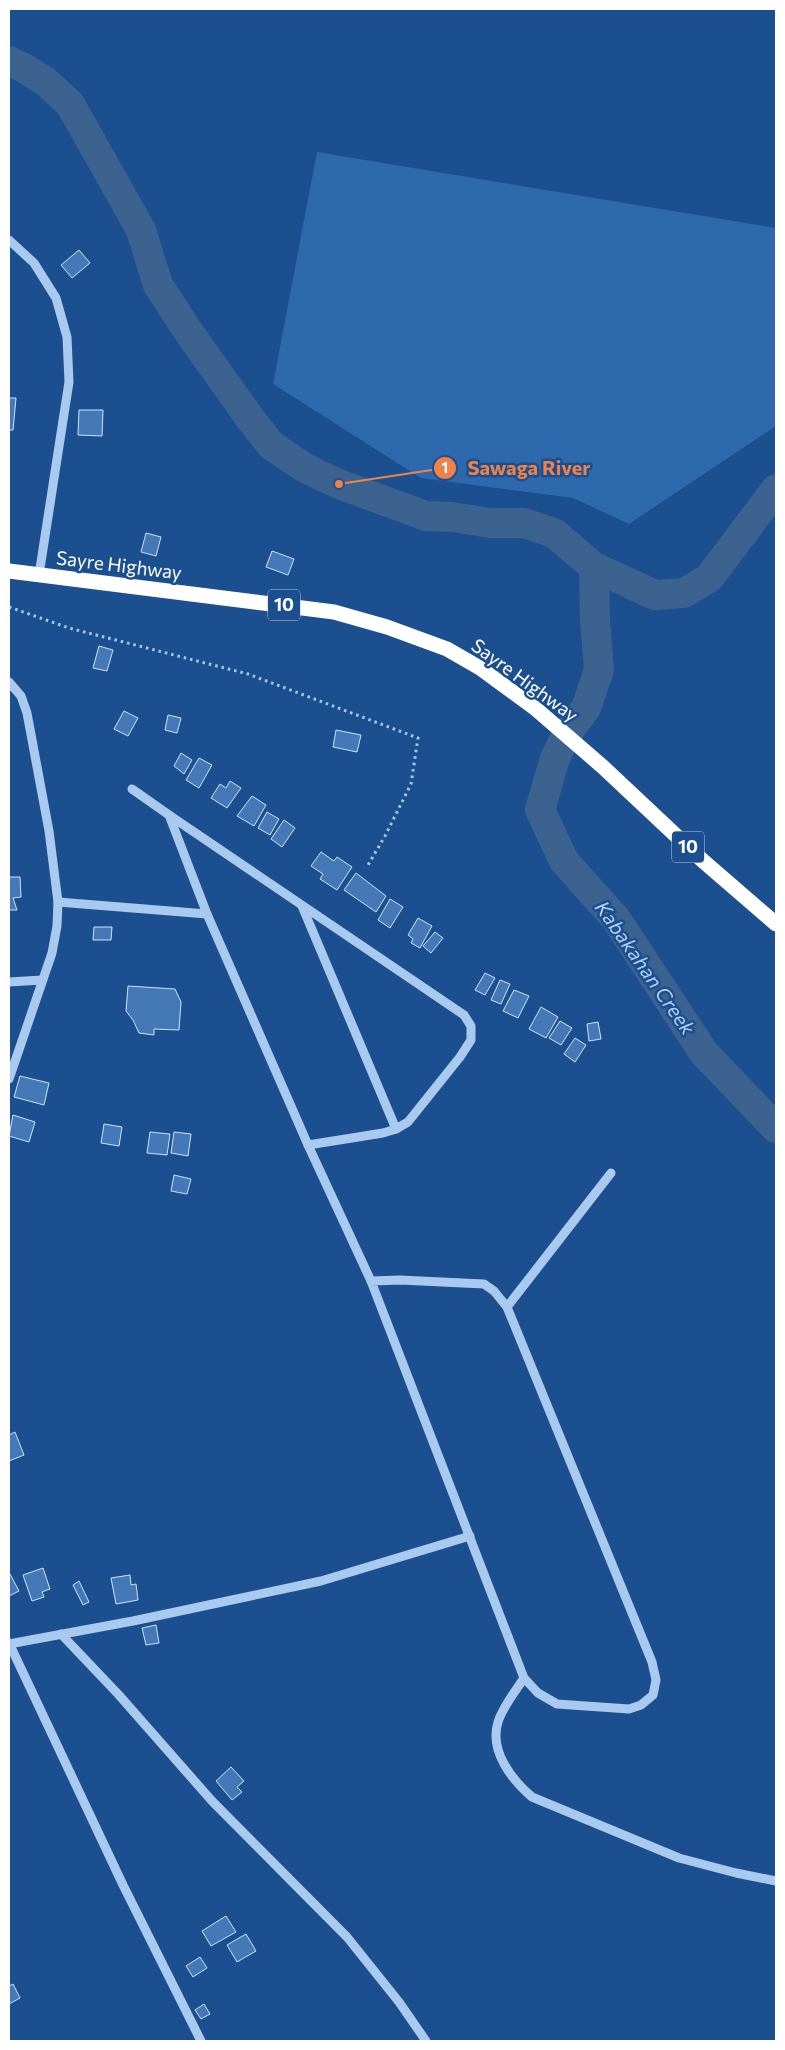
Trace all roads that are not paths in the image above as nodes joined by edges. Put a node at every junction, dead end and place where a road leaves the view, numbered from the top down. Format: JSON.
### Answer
{"nodes":[{"id":1,"x":9,"y":240,"type":"edge"},
{"id":2,"x":9,"y":571,"type":"edge"},
{"id":3,"x":39,"y":575,"type":"junction"},
{"id":4,"x":9,"y":682,"type":"edge"},
{"id":5,"x":132,"y":789,"type":"dead end"},
{"id":6,"x":169,"y":815,"type":"junction"},
{"id":7,"x":58,"y":902,"type":"junction"},
{"id":8,"x":302,"y":905,"type":"junction"},
{"id":9,"x":207,"y":914,"type":"junction"},
{"id":10,"x":776,"y":924,"type":"edge"},
{"id":11,"x":42,"y":980,"type":"junction"},
{"id":12,"x":9,"y":982,"type":"edge"},
{"id":13,"x":9,"y":1079,"type":"edge"},
{"id":14,"x":396,"y":1129,"type":"junction"},
{"id":15,"x":308,"y":1145,"type":"junction"},
{"id":16,"x":611,"y":1173,"type":"dead end"},
{"id":17,"x":371,"y":1281,"type":"junction"},
{"id":18,"x":507,"y":1307,"type":"junction"},
{"id":19,"x":470,"y":1536,"type":"junction"},
{"id":20,"x":61,"y":1634,"type":"junction"},
{"id":21,"x":9,"y":1644,"type":"edge"},
{"id":22,"x":524,"y":1678,"type":"junction"},
{"id":23,"x":776,"y":1881,"type":"edge"},
{"id":24,"x":201,"y":2041,"type":"edge"},
{"id":25,"x":426,"y":2041,"type":"edge"}],
"edges":[{"from":1,"to":3,"type":"street"},
{"from":2,"to":3,"type":"highway","name":"Sayre Highway","number":"10"},
{"from":3,"to":10,"type":"highway","name":"Sayre Highway","number":"10"},
{"from":4,"to":7,"type":"street"},
{"from":5,"to":6,"type":"street"},
{"from":6,"to":8,"type":"street"},
{"from":6,"to":9,"type":"street"},
{"from":7,"to":9,"type":"street"},
{"from":7,"to":11,"type":"street"},
{"from":8,"to":14,"type":"street"},
{"from":8,"to":14,"type":"street"},
{"from":9,"to":15,"type":"street"},
{"from":11,"to":12,"type":"street"},
{"from":11,"to":13,"type":"street"},
{"from":14,"to":15,"type":"street"},
{"from":15,"to":17,"type":"street"},
{"from":16,"to":18,"type":"street"},
{"from":17,"to":18,"type":"street"},
{"from":17,"to":19,"type":"street"},
{"from":18,"to":22,"type":"street"},
{"from":19,"to":20,"type":"street"},
{"from":19,"to":22,"type":"street"},
{"from":20,"to":21,"type":"street"},
{"from":20,"to":25,"type":"street"},
{"from":21,"to":24,"type":"street"},
{"from":22,"to":23,"type":"street"}]}
